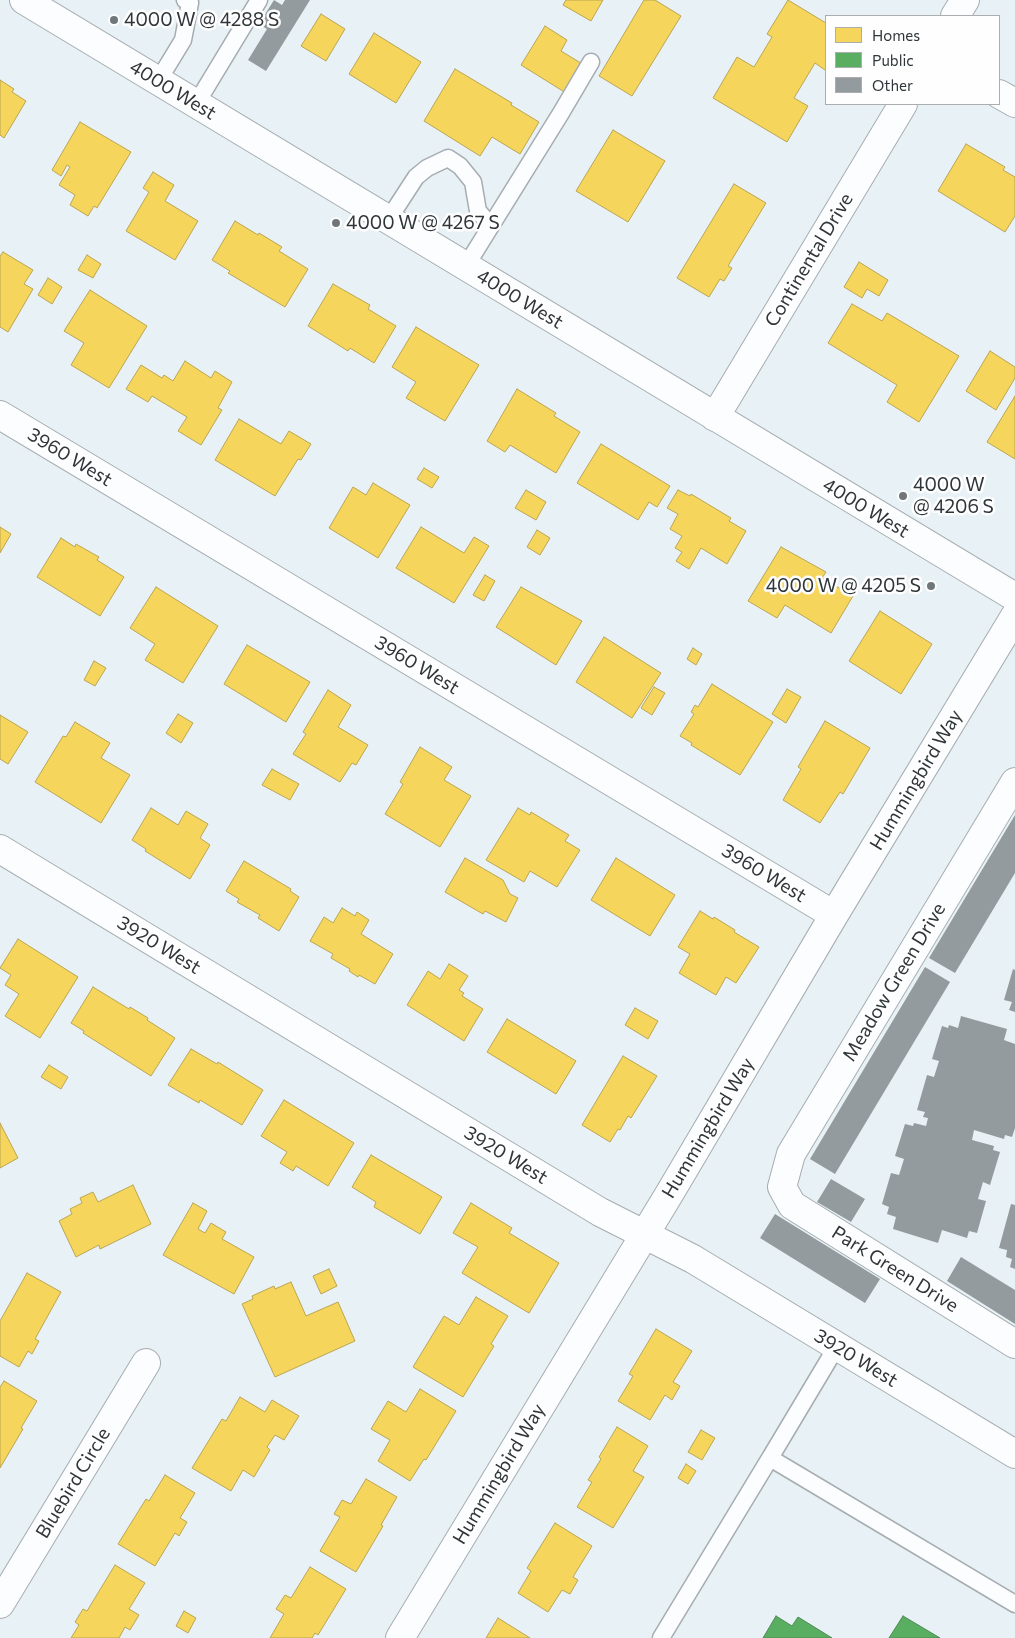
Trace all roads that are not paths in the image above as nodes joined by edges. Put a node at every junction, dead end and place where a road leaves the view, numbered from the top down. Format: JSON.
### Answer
{"nodes":[{"id":1,"x":185,"y":0,"type":"edge"},
{"id":2,"x":258,"y":0,"type":"edge"},
{"id":3,"x":965,"y":0,"type":"edge"},
{"id":4,"x":29,"y":1,"type":"edge"},
{"id":5,"x":956,"y":15,"type":"edge"},
{"id":6,"x":591,"y":62,"type":"dead end"},
{"id":7,"x":158,"y":81,"type":"junction"},
{"id":8,"x":1000,"y":95,"type":"edge"},
{"id":9,"x":196,"y":104,"type":"junction"},
{"id":10,"x":1015,"y":104,"type":"edge"},
{"id":11,"x":902,"y":105,"type":"edge"},
{"id":12,"x":388,"y":220,"type":"junction"},
{"id":13,"x":491,"y":226,"type":"junction"},
{"id":14,"x":466,"y":266,"type":"junction"},
{"id":15,"x":0,"y":415,"type":"edge"},
{"id":16,"x":715,"y":417,"type":"junction"},
{"id":17,"x":1015,"y":597,"type":"edge"},
{"id":18,"x":1015,"y":616,"type":"edge"},
{"id":19,"x":1015,"y":782,"type":"edge"},
{"id":20,"x":0,"y":849,"type":"edge"},
{"id":21,"x":834,"y":915,"type":"junction"},
{"id":22,"x":782,"y":1187,"type":"joint"},
{"id":23,"x":644,"y":1234,"type":"junction"},
{"id":24,"x":1015,"y":1344,"type":"edge"},
{"id":25,"x":837,"y":1346,"type":"junction"},
{"id":26,"x":146,"y":1363,"type":"dead end"},
{"id":27,"x":1015,"y":1454,"type":"edge"},
{"id":28,"x":770,"y":1458,"type":"junction"},
{"id":29,"x":0,"y":1604,"type":"edge"},
{"id":30,"x":1015,"y":1604,"type":"edge"},
{"id":31,"x":400,"y":1638,"type":"edge"},
{"id":32,"x":661,"y":1638,"type":"edge"}],
"edges":[{"from":1,"to":7,"type":"lane"},
{"from":2,"to":9,"type":"lane"},
{"from":3,"to":5,"type":"street"},
{"from":4,"to":7,"type":"street","name":"4000 West"},
{"from":6,"to":13,"type":"lane"},
{"from":7,"to":9,"type":"street","name":"4000 West"},
{"from":8,"to":10,"type":"street"},
{"from":9,"to":12,"type":"street","name":"4000 West"},
{"from":11,"to":16,"type":"street","name":"Continental Drive"},
{"from":12,"to":13,"type":"lane"},
{"from":12,"to":14,"type":"street","name":"4000 West"},
{"from":13,"to":14,"type":"lane"},
{"from":14,"to":16,"type":"street","name":"4000 West"},
{"from":15,"to":21,"type":"street","name":"3960 West"},
{"from":16,"to":17,"type":"street","name":"4000 West"},
{"from":18,"to":21,"type":"street","name":"Hummingbird Way"},
{"from":19,"to":22,"type":"street","name":"Meadow Green Drive"},
{"from":20,"to":23,"type":"street","name":"3920 West"},
{"from":21,"to":23,"type":"street","name":"Hummingbird Way"},
{"from":22,"to":24,"type":"street","name":"Park Green Drive"},
{"from":23,"to":25,"type":"street","name":"3920 West"},
{"from":23,"to":31,"type":"street","name":"Hummingbird Way"},
{"from":25,"to":27,"type":"street","name":"3920 West"},
{"from":25,"to":28,"type":"lane"},
{"from":26,"to":29,"type":"street","name":"Bluebird Circle"},
{"from":28,"to":30,"type":"lane"},
{"from":28,"to":32,"type":"lane"}]}
